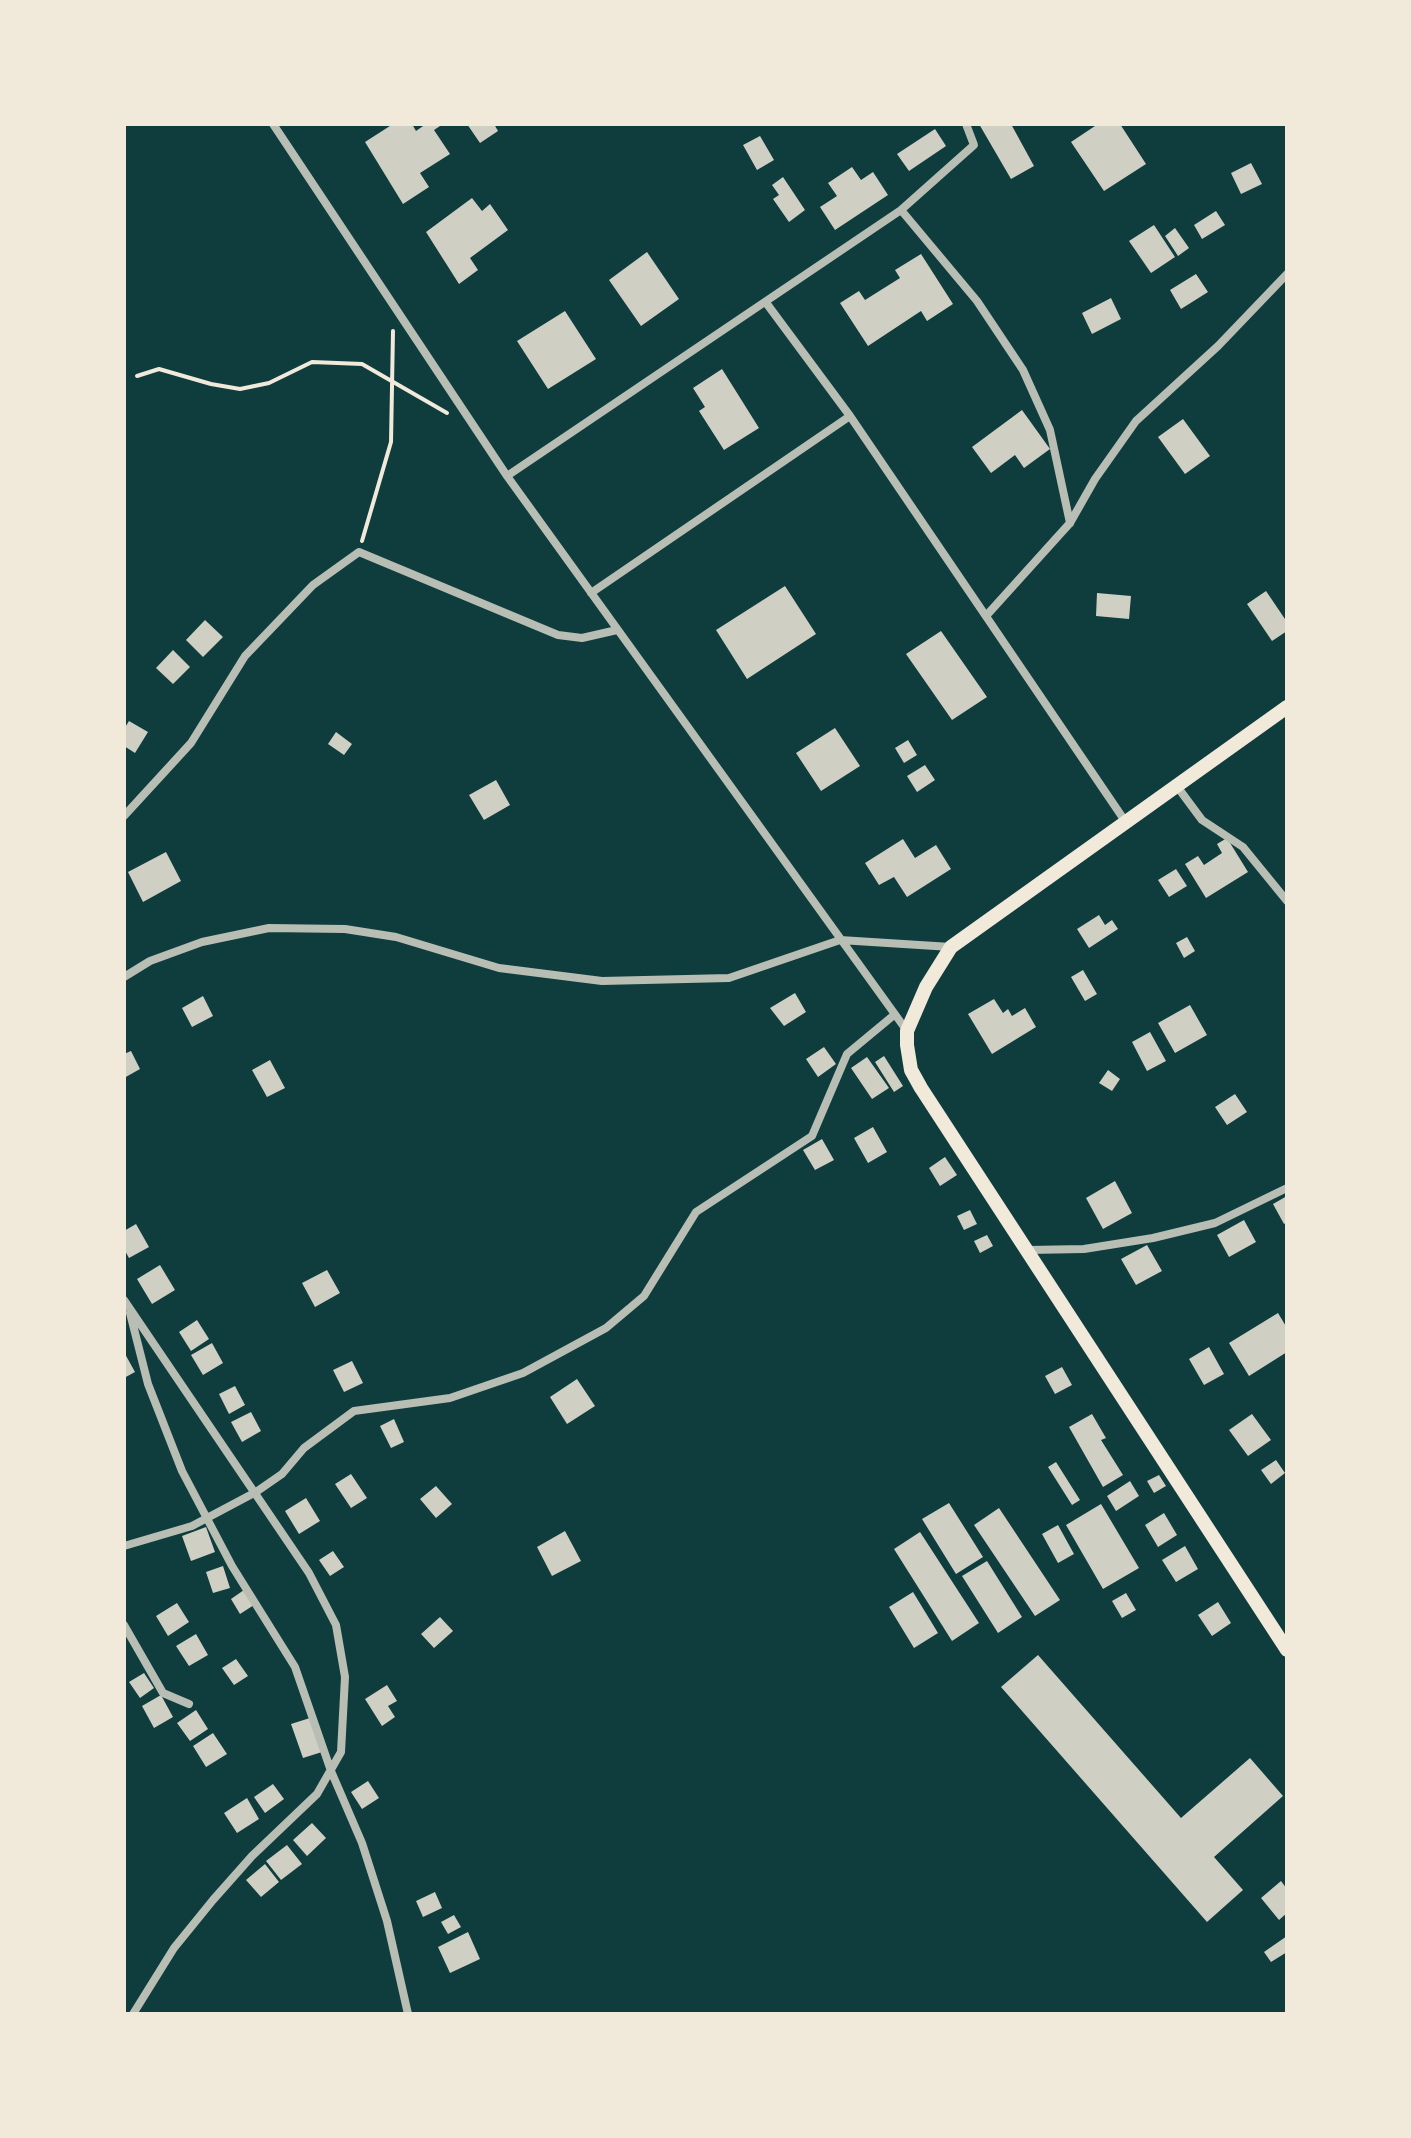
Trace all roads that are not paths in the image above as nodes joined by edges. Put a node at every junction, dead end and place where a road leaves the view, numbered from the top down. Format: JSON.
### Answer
{"nodes":[{"id":1,"x":273,"y":124,"type":"edge"},
{"id":2,"x":966,"y":124,"type":"edge"},
{"id":3,"x":901,"y":210,"type":"junction"},
{"id":4,"x":1287,"y":274,"type":"edge"},
{"id":5,"x":767,"y":304,"type":"junction"},
{"id":6,"x":850,"y":416,"type":"junction"},
{"id":7,"x":507,"y":476,"type":"junction"},
{"id":8,"x":1070,"y":523,"type":"junction"},
{"id":9,"x":591,"y":593,"type":"junction"},
{"id":10,"x":986,"y":616,"type":"junction"},
{"id":11,"x":617,"y":630,"type":"junction"},
{"id":12,"x":1287,"y":707,"type":"edge"},
{"id":13,"x":1176,"y":785,"type":"junction"},
{"id":14,"x":124,"y":816,"type":"edge"},
{"id":15,"x":1125,"y":821,"type":"junction"},
{"id":16,"x":1287,"y":901,"type":"edge"},
{"id":17,"x":840,"y":940,"type":"junction"},
{"id":18,"x":951,"y":947,"type":"junction"},
{"id":19,"x":124,"y":977,"type":"edge"},
{"id":20,"x":894,"y":1015,"type":"junction"},
{"id":21,"x":907,"y":1031,"type":"junction"},
{"id":22,"x":1287,"y":1188,"type":"edge"},
{"id":23,"x":1028,"y":1250,"type":"junction"},
{"id":24,"x":126,"y":1303,"type":"edge"},
{"id":25,"x":256,"y":1492,"type":"junction"},
{"id":26,"x":208,"y":1519,"type":"junction"},
{"id":27,"x":124,"y":1546,"type":"edge"},
{"id":28,"x":124,"y":1625,"type":"edge"},
{"id":29,"x":1287,"y":1650,"type":"edge"},
{"id":30,"x":189,"y":1704,"type":"dead end"},
{"id":31,"x":331,"y":1771,"type":"junction"},
{"id":32,"x":133,"y":2014,"type":"edge"},
{"id":33,"x":408,"y":2014,"type":"edge"}],
"edges":[{"from":1,"to":7,"type":"street"},
{"from":2,"to":3,"type":"street"},
{"from":3,"to":5,"type":"street"},
{"from":3,"to":8,"type":"street"},
{"from":4,"to":8,"type":"street"},
{"from":5,"to":6,"type":"street"},
{"from":5,"to":7,"type":"street"},
{"from":6,"to":9,"type":"street"},
{"from":6,"to":10,"type":"street"},
{"from":7,"to":9,"type":"street"},
{"from":8,"to":10,"type":"street"},
{"from":9,"to":11,"type":"street"},
{"from":10,"to":15,"type":"street"},
{"from":11,"to":14,"type":"street"},
{"from":11,"to":17,"type":"street"},
{"from":12,"to":13,"type":"main road"},
{"from":13,"to":15,"type":"main road"},
{"from":13,"to":16,"type":"street"},
{"from":15,"to":18,"type":"main road"},
{"from":17,"to":18,"type":"street"},
{"from":17,"to":19,"type":"street"},
{"from":17,"to":20,"type":"street"},
{"from":18,"to":21,"type":"main road"},
{"from":20,"to":21,"type":"street"},
{"from":20,"to":25,"type":"street"},
{"from":21,"to":23,"type":"main road"},
{"from":22,"to":23,"type":"street"},
{"from":23,"to":29,"type":"main road"},
{"from":24,"to":25,"type":"street"},
{"from":24,"to":26,"type":"street"},
{"from":25,"to":26,"type":"street"},
{"from":25,"to":31,"type":"street"},
{"from":26,"to":27,"type":"street"},
{"from":26,"to":31,"type":"street"},
{"from":28,"to":30,"type":"street"},
{"from":31,"to":32,"type":"street"},
{"from":31,"to":33,"type":"street"}]}
